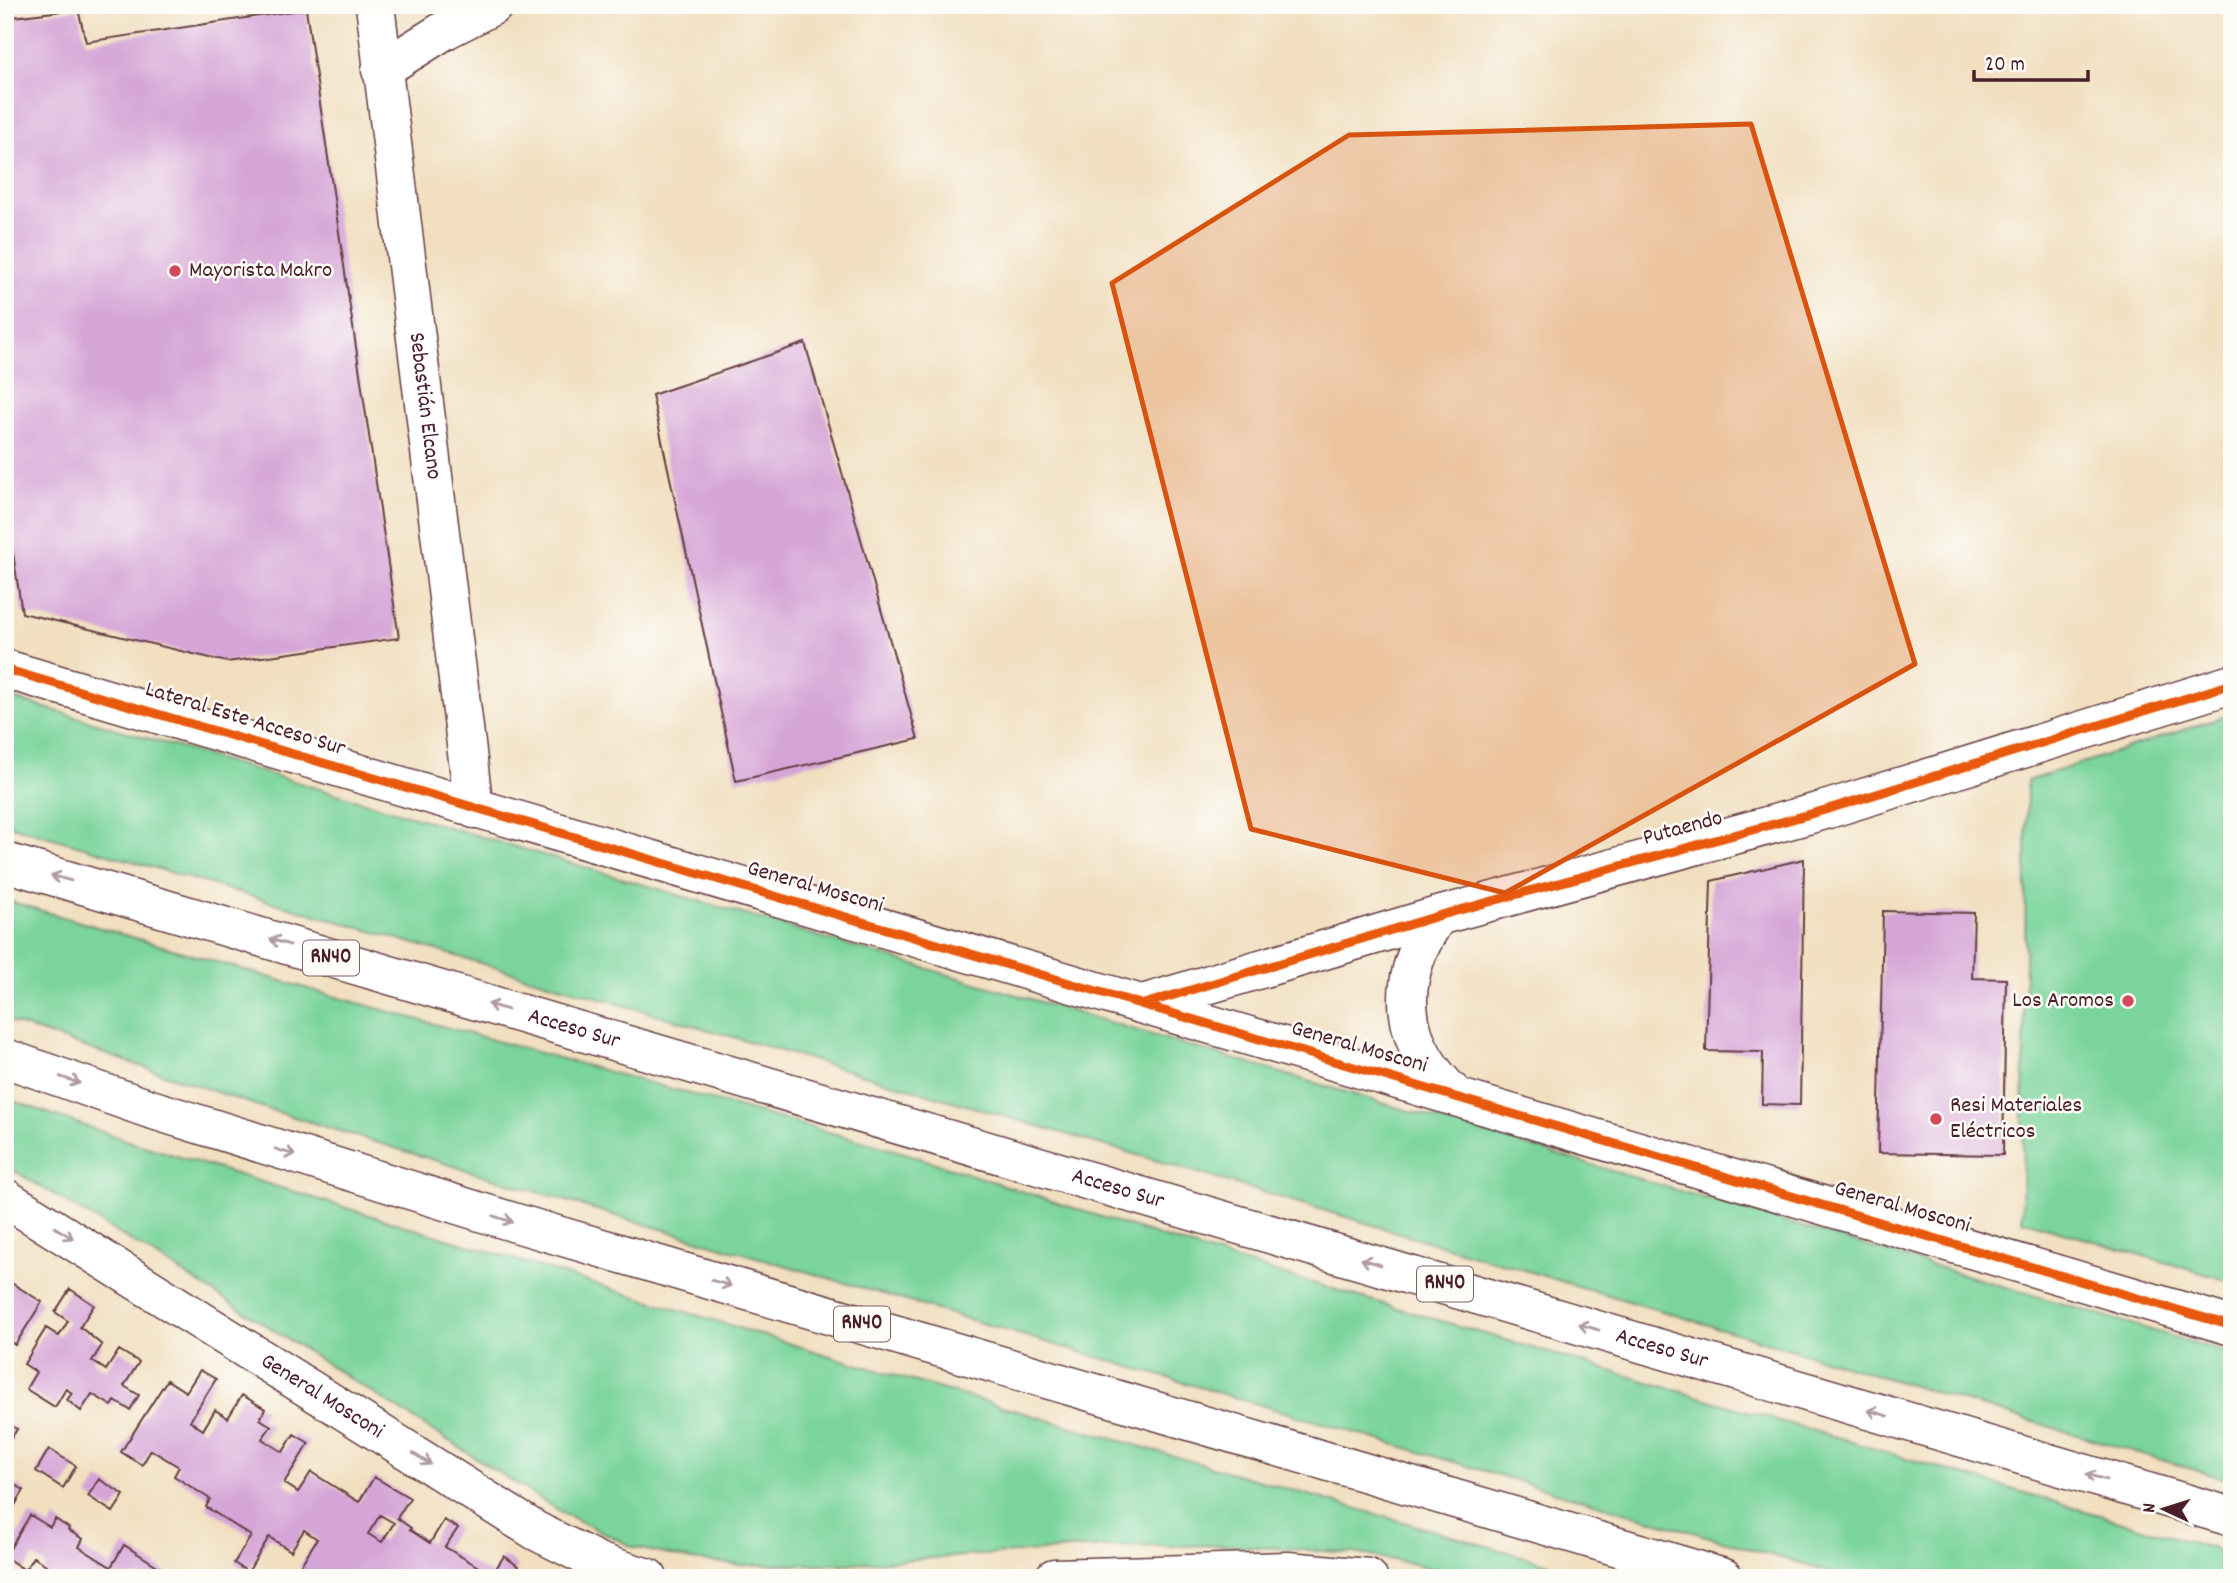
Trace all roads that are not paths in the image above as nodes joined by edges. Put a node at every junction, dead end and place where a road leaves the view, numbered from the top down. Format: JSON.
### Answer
{"nodes":[{"id":1,"x":375,"y":5,"type":"edge"},
{"id":2,"x":494,"y":5,"type":"edge"},
{"id":3,"x":381,"y":70,"type":"junction"},
{"id":4,"x":5,"y":670,"type":"edge"},
{"id":5,"x":2232,"y":684,"type":"edge"},
{"id":6,"x":474,"y":808,"type":"junction"},
{"id":7,"x":5,"y":862,"type":"edge"},
{"id":8,"x":1438,"y":916,"type":"junction"},
{"id":9,"x":1143,"y":1004,"type":"junction"},
{"id":10,"x":5,"y":1058,"type":"edge"},
{"id":11,"x":1457,"y":1097,"type":"junction"},
{"id":12,"x":5,"y":1198,"type":"edge"},
{"id":13,"x":2232,"y":1326,"type":"edge"},
{"id":14,"x":2232,"y":1517,"type":"edge"},
{"id":15,"x":648,"y":1578,"type":"edge"},
{"id":16,"x":1054,"y":1578,"type":"edge"},
{"id":17,"x":1368,"y":1578,"type":"edge"},
{"id":18,"x":1724,"y":1578,"type":"edge"}],
"edges":[{"from":1,"to":3,"type":"main road","name":"Sebastián Elcano"},
{"from":2,"to":3,"type":"main road"},
{"from":3,"to":6,"type":"main road","name":"Sebastián Elcano"},
{"from":4,"to":6,"type":"main road","name":"Lateral Este Acceso Sur"},
{"from":5,"to":8,"type":"main road","name":"Putaendo"},
{"from":6,"to":9,"type":"main road","name":"General Mosconi"},
{"from":14,"to":7,"type":"main road","name":"Acceso Sur","number":"RN40","one_way":true},
{"from":8,"to":9,"type":"main road","name":"Putaendo"},
{"from":8,"to":11,"type":"main road"},
{"from":9,"to":11,"type":"main road","name":"General Mosconi"},
{"from":10,"to":18,"type":"main road","number":"RN40","one_way":true},
{"from":11,"to":13,"type":"main road","name":"General Mosconi"},
{"from":12,"to":15,"type":"main road","name":"General Mosconi","one_way":true},
{"from":16,"to":17,"type":"main road"}]}
